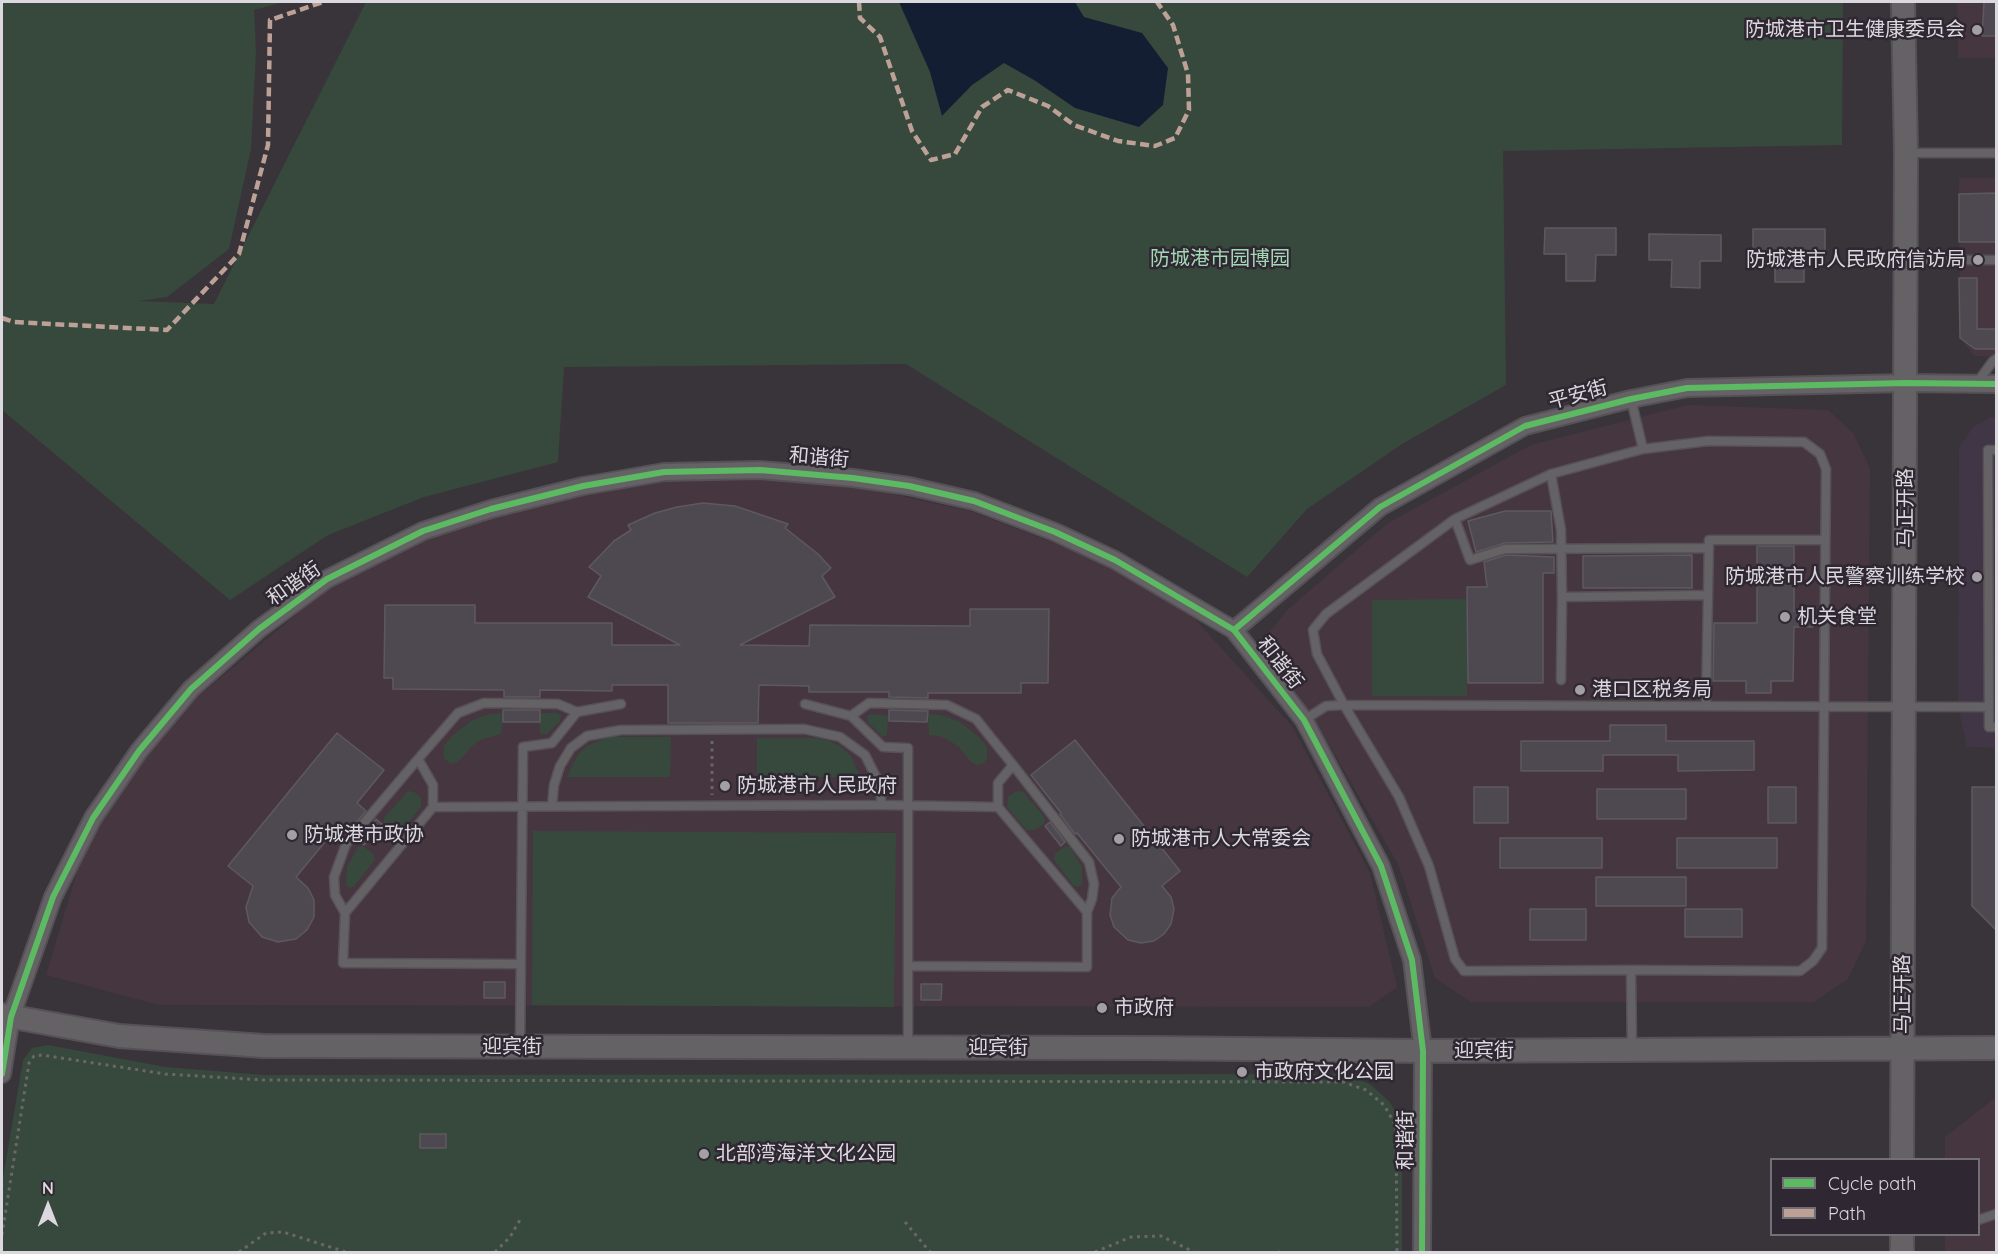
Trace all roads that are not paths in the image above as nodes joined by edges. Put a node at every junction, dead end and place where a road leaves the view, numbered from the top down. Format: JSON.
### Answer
{"nodes":[{"id":1,"x":1903,"y":2,"type":"edge"},
{"id":2,"x":1906,"y":153,"type":"junction"},
{"id":3,"x":1996,"y":153,"type":"edge"},
{"id":4,"x":1906,"y":260,"type":"junction"},
{"id":5,"x":1996,"y":260,"type":"edge"},
{"id":6,"x":1996,"y":359,"type":"edge"},
{"id":7,"x":1906,"y":383,"type":"junction"},
{"id":8,"x":1976,"y":384,"type":"junction"},
{"id":9,"x":1996,"y":384,"type":"edge"},
{"id":10,"x":1631,"y":399,"type":"junction"},
{"id":11,"x":1643,"y":449,"type":"junction"},
{"id":12,"x":1996,"y":450,"type":"edge"},
{"id":13,"x":1551,"y":474,"type":"junction"},
{"id":14,"x":1455,"y":519,"type":"junction"},
{"id":15,"x":1825,"y":540,"type":"junction"},
{"id":16,"x":1709,"y":548,"type":"junction"},
{"id":17,"x":1561,"y":549,"type":"junction"},
{"id":18,"x":1708,"y":595,"type":"junction"},
{"id":19,"x":1562,"y":597,"type":"junction"},
{"id":20,"x":1234,"y":630,"type":"junction"},
{"id":21,"x":1561,"y":680,"type":"dead end"},
{"id":22,"x":621,"y":704,"type":"dead end"},
{"id":23,"x":805,"y":704,"type":"dead end"},
{"id":24,"x":1344,"y":705,"type":"junction"},
{"id":25,"x":1706,"y":705,"type":"junction"},
{"id":26,"x":1824,"y":705,"type":"junction"},
{"id":27,"x":1905,"y":707,"type":"junction"},
{"id":28,"x":1989,"y":707,"type":"junction"},
{"id":29,"x":577,"y":712,"type":"junction"},
{"id":30,"x":851,"y":716,"type":"junction"},
{"id":31,"x":1304,"y":720,"type":"junction"},
{"id":32,"x":1996,"y":727,"type":"edge"},
{"id":33,"x":418,"y":759,"type":"junction"},
{"id":34,"x":1013,"y":765,"type":"junction"},
{"id":35,"x":882,"y":805,"type":"junction"},
{"id":36,"x":523,"y":806,"type":"junction"},
{"id":37,"x":552,"y":806,"type":"junction"},
{"id":38,"x":908,"y":806,"type":"junction"},
{"id":39,"x":433,"y":807,"type":"junction"},
{"id":40,"x":998,"y":807,"type":"junction"},
{"id":41,"x":1087,"y":912,"type":"junction"},
{"id":42,"x":345,"y":913,"type":"junction"},
{"id":43,"x":520,"y":964,"type":"junction"},
{"id":44,"x":908,"y":966,"type":"junction"},
{"id":45,"x":1631,"y":970,"type":"junction"},
{"id":46,"x":6,"y":1016,"type":"edge"},
{"id":47,"x":520,"y":1047,"type":"junction"},
{"id":48,"x":908,"y":1048,"type":"junction"},
{"id":49,"x":1996,"y":1048,"type":"edge"},
{"id":50,"x":1903,"y":1049,"type":"junction"},
{"id":51,"x":1632,"y":1050,"type":"junction"},
{"id":52,"x":1423,"y":1051,"type":"junction"},
{"id":53,"x":2,"y":1074,"type":"edge"},
{"id":54,"x":1902,"y":1158,"type":"edge"},
{"id":55,"x":1996,"y":1214,"type":"edge"},
{"id":56,"x":1980,"y":1219,"type":"edge"},
{"id":57,"x":1902,"y":1236,"type":"edge"},
{"id":58,"x":1422,"y":1252,"type":"edge"},
{"id":59,"x":1902,"y":1252,"type":"edge"}],
"edges":[{"from":1,"to":2,"type":"main road","name":"马正开路"},
{"from":2,"to":3,"type":"lane"},
{"from":2,"to":4,"type":"main road","name":"马正开路"},
{"from":4,"to":5,"type":"lane"},
{"from":4,"to":7,"type":"main road","name":"马正开路"},
{"from":6,"to":8,"type":"lane"},
{"from":7,"to":8,"type":"street","name":"平安街"},
{"from":7,"to":10,"type":"street","name":"平安街"},
{"from":7,"to":27,"type":"main road","name":"马正开路"},
{"from":8,"to":9,"type":"street","name":"平安街"},
{"from":10,"to":11,"type":"lane"},
{"from":10,"to":20,"type":"street","name":"平安街"},
{"from":11,"to":13,"type":"lane"},
{"from":11,"to":15,"type":"lane"},
{"from":12,"to":28,"type":"lane"},
{"from":13,"to":14,"type":"lane"},
{"from":13,"to":17,"type":"lane"},
{"from":14,"to":17,"type":"lane"},
{"from":14,"to":24,"type":"lane"},
{"from":15,"to":16,"type":"lane"},
{"from":15,"to":26,"type":"lane"},
{"from":16,"to":17,"type":"lane"},
{"from":16,"to":18,"type":"lane"},
{"from":17,"to":19,"type":"lane"},
{"from":18,"to":19,"type":"lane"},
{"from":18,"to":25,"type":"lane"},
{"from":19,"to":21,"type":"lane"},
{"from":20,"to":31,"type":"street","name":"和谐街"},
{"from":20,"to":46,"type":"street","name":"和谐街"},
{"from":22,"to":29,"type":"lane"},
{"from":23,"to":30,"type":"lane"},
{"from":24,"to":25,"type":"lane"},
{"from":24,"to":31,"type":"lane"},
{"from":24,"to":45,"type":"lane"},
{"from":25,"to":26,"type":"lane"},
{"from":26,"to":27,"type":"lane"},
{"from":26,"to":45,"type":"lane"},
{"from":27,"to":28,"type":"lane"},
{"from":27,"to":50,"type":"main road","name":"马正开路"},
{"from":28,"to":32,"type":"lane"},
{"from":29,"to":33,"type":"lane"},
{"from":29,"to":36,"type":"lane"},
{"from":30,"to":34,"type":"lane"},
{"from":30,"to":38,"type":"lane"},
{"from":31,"to":52,"type":"street","name":"和谐街"},
{"from":33,"to":39,"type":"lane"},
{"from":33,"to":42,"type":"lane"},
{"from":34,"to":40,"type":"lane"},
{"from":34,"to":41,"type":"lane"},
{"from":35,"to":37,"type":"lane"},
{"from":35,"to":37,"type":"lane"},
{"from":35,"to":38,"type":"lane"},
{"from":36,"to":37,"type":"lane"},
{"from":36,"to":39,"type":"lane"},
{"from":36,"to":43,"type":"lane"},
{"from":38,"to":40,"type":"lane"},
{"from":38,"to":44,"type":"lane"},
{"from":39,"to":42,"type":"lane"},
{"from":40,"to":41,"type":"lane"},
{"from":41,"to":44,"type":"lane"},
{"from":42,"to":43,"type":"lane"},
{"from":43,"to":47,"type":"lane"},
{"from":44,"to":48,"type":"lane"},
{"from":45,"to":51,"type":"lane"},
{"from":46,"to":47,"type":"main road","name":"迎宾街"},
{"from":46,"to":53,"type":"street","name":"和谐街"},
{"from":47,"to":48,"type":"main road","name":"迎宾街"},
{"from":48,"to":52,"type":"main road","name":"迎宾街"},
{"from":49,"to":50,"type":"main road","name":"迎宾街"},
{"from":50,"to":51,"type":"main road","name":"迎宾街"},
{"from":50,"to":54,"type":"main road","name":"马正开路"},
{"from":51,"to":52,"type":"main road","name":"迎宾街"},
{"from":52,"to":58,"type":"street","name":"和谐街"},
{"from":55,"to":56,"type":"lane"},
{"from":57,"to":59,"type":"main road"}]}
